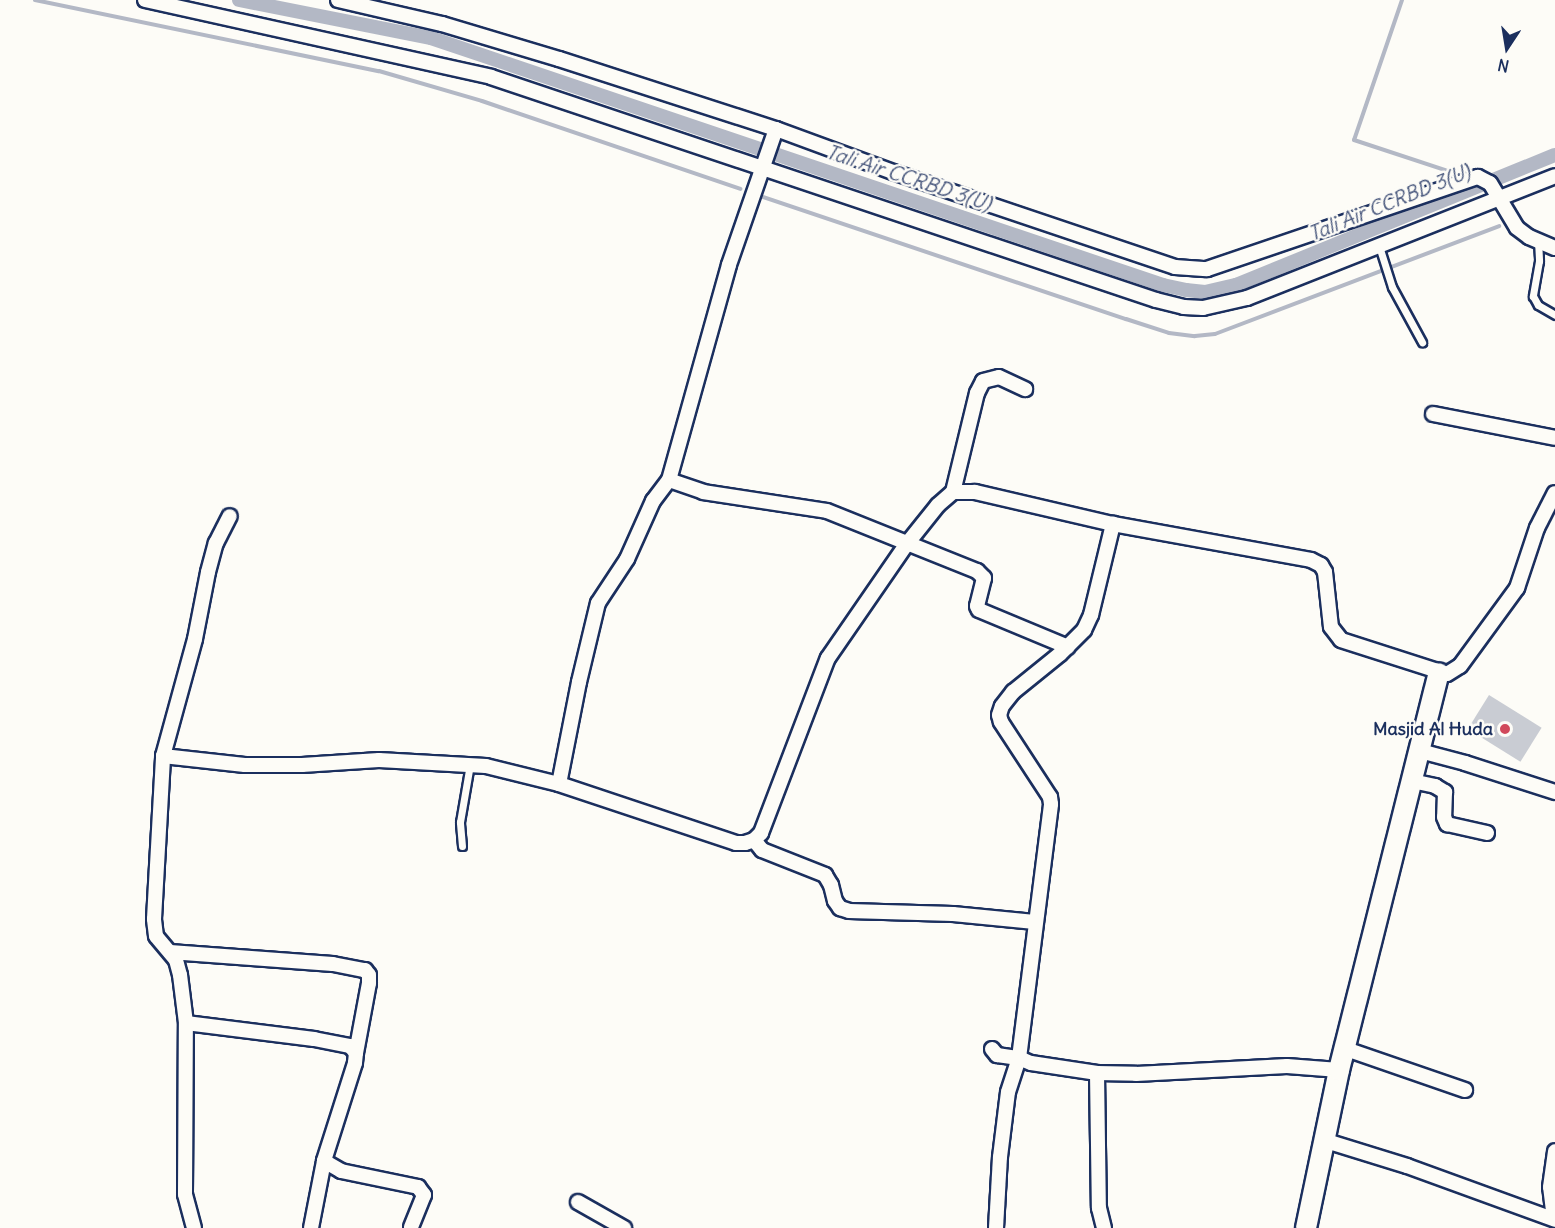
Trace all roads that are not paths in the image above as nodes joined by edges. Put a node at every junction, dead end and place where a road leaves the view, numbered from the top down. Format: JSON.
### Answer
{"nodes":[{"id":1,"x":145,"y":0,"type":"edge"},
{"id":2,"x":338,"y":0,"type":"edge"},
{"id":3,"x":774,"y":134,"type":"junction"},
{"id":4,"x":764,"y":162,"type":"junction"},
{"id":5,"x":1555,"y":176,"type":"edge"},
{"id":6,"x":1498,"y":198,"type":"junction"},
{"id":7,"x":1538,"y":240,"type":"junction"},
{"id":8,"x":1379,"y":246,"type":"junction"},
{"id":9,"x":1555,"y":248,"type":"edge"},
{"id":10,"x":1555,"y":315,"type":"edge"},
{"id":11,"x":1422,"y":342,"type":"dead end"},
{"id":12,"x":1025,"y":389,"type":"dead end"},
{"id":13,"x":1433,"y":414,"type":"dead end"},
{"id":14,"x":1555,"y":438,"type":"edge"},
{"id":15,"x":669,"y":480,"type":"junction"},
{"id":16,"x":953,"y":492,"type":"junction"},
{"id":17,"x":1555,"y":493,"type":"edge"},
{"id":18,"x":230,"y":516,"type":"dead end"},
{"id":19,"x":1113,"y":524,"type":"junction"},
{"id":20,"x":906,"y":545,"type":"junction"},
{"id":21,"x":1068,"y":647,"type":"junction"},
{"id":22,"x":1439,"y":673,"type":"junction"},
{"id":23,"x":1420,"y":751,"type":"junction"},
{"id":24,"x":164,"y":756,"type":"junction"},
{"id":25,"x":470,"y":764,"type":"junction"},
{"id":26,"x":1412,"y":781,"type":"junction"},
{"id":27,"x":559,"y":784,"type":"junction"},
{"id":28,"x":1555,"y":792,"type":"edge"},
{"id":29,"x":1487,"y":833,"type":"dead end"},
{"id":30,"x":754,"y":840,"type":"junction"},
{"id":31,"x":462,"y":846,"type":"dead end"},
{"id":32,"x":1035,"y":922,"type":"junction"},
{"id":33,"x":171,"y":952,"type":"junction"},
{"id":34,"x":186,"y":1023,"type":"junction"},
{"id":35,"x":992,"y":1049,"type":"dead end"},
{"id":36,"x":1346,"y":1049,"type":"junction"},
{"id":37,"x":356,"y":1053,"type":"junction"},
{"id":38,"x":1019,"y":1058,"type":"junction"},
{"id":39,"x":1339,"y":1070,"type":"junction"},
{"id":40,"x":1097,"y":1073,"type":"junction"},
{"id":41,"x":1465,"y":1090,"type":"dead end"},
{"id":42,"x":1323,"y":1140,"type":"junction"},
{"id":43,"x":1555,"y":1151,"type":"edge"},
{"id":44,"x":324,"y":1161,"type":"junction"},
{"id":45,"x":578,"y":1202,"type":"dead end"},
{"id":46,"x":1555,"y":1219,"type":"edge"},
{"id":47,"x":194,"y":1228,"type":"edge"},
{"id":48,"x":311,"y":1228,"type":"edge"},
{"id":49,"x":411,"y":1228,"type":"edge"},
{"id":50,"x":624,"y":1228,"type":"edge"},
{"id":51,"x":996,"y":1228,"type":"edge"},
{"id":52,"x":1104,"y":1228,"type":"edge"},
{"id":53,"x":1306,"y":1228,"type":"edge"}],
"edges":[{"from":1,"to":4,"type":"street"},
{"from":2,"to":3,"type":"street"},
{"from":3,"to":4,"type":"street"},
{"from":3,"to":6,"type":"street"},
{"from":4,"to":8,"type":"street"},
{"from":4,"to":15,"type":"street"},
{"from":5,"to":6,"type":"street"},
{"from":6,"to":7,"type":"street"},
{"from":6,"to":8,"type":"street"},
{"from":7,"to":9,"type":"street"},
{"from":7,"to":10,"type":"lane"},
{"from":8,"to":11,"type":"lane"},
{"from":12,"to":16,"type":"street"},
{"from":13,"to":14,"type":"street"},
{"from":15,"to":20,"type":"street"},
{"from":15,"to":27,"type":"street"},
{"from":16,"to":19,"type":"street"},
{"from":16,"to":20,"type":"street"},
{"from":17,"to":22,"type":"street"},
{"from":18,"to":24,"type":"street"},
{"from":19,"to":21,"type":"street"},
{"from":19,"to":22,"type":"street"},
{"from":20,"to":21,"type":"street"},
{"from":20,"to":30,"type":"street"},
{"from":21,"to":32,"type":"street"},
{"from":22,"to":23,"type":"street"},
{"from":23,"to":26,"type":"street"},
{"from":23,"to":28,"type":"street"},
{"from":24,"to":25,"type":"street"},
{"from":24,"to":33,"type":"street"},
{"from":25,"to":27,"type":"street"},
{"from":25,"to":31,"type":"lane"},
{"from":26,"to":29,"type":"street"},
{"from":26,"to":36,"type":"street"},
{"from":27,"to":30,"type":"street"},
{"from":30,"to":32,"type":"street"},
{"from":32,"to":38,"type":"street"},
{"from":33,"to":34,"type":"street"},
{"from":33,"to":37,"type":"street"},
{"from":34,"to":37,"type":"street"},
{"from":34,"to":47,"type":"street"},
{"from":35,"to":38,"type":"street"},
{"from":36,"to":39,"type":"street"},
{"from":36,"to":41,"type":"street"},
{"from":37,"to":44,"type":"street"},
{"from":38,"to":40,"type":"street"},
{"from":38,"to":51,"type":"street"},
{"from":39,"to":40,"type":"street"},
{"from":39,"to":42,"type":"street"},
{"from":40,"to":52,"type":"street"},
{"from":42,"to":46,"type":"street"},
{"from":42,"to":53,"type":"street"},
{"from":43,"to":46,"type":"street"},
{"from":44,"to":48,"type":"street"},
{"from":44,"to":49,"type":"street"},
{"from":45,"to":50,"type":"street"}]}
